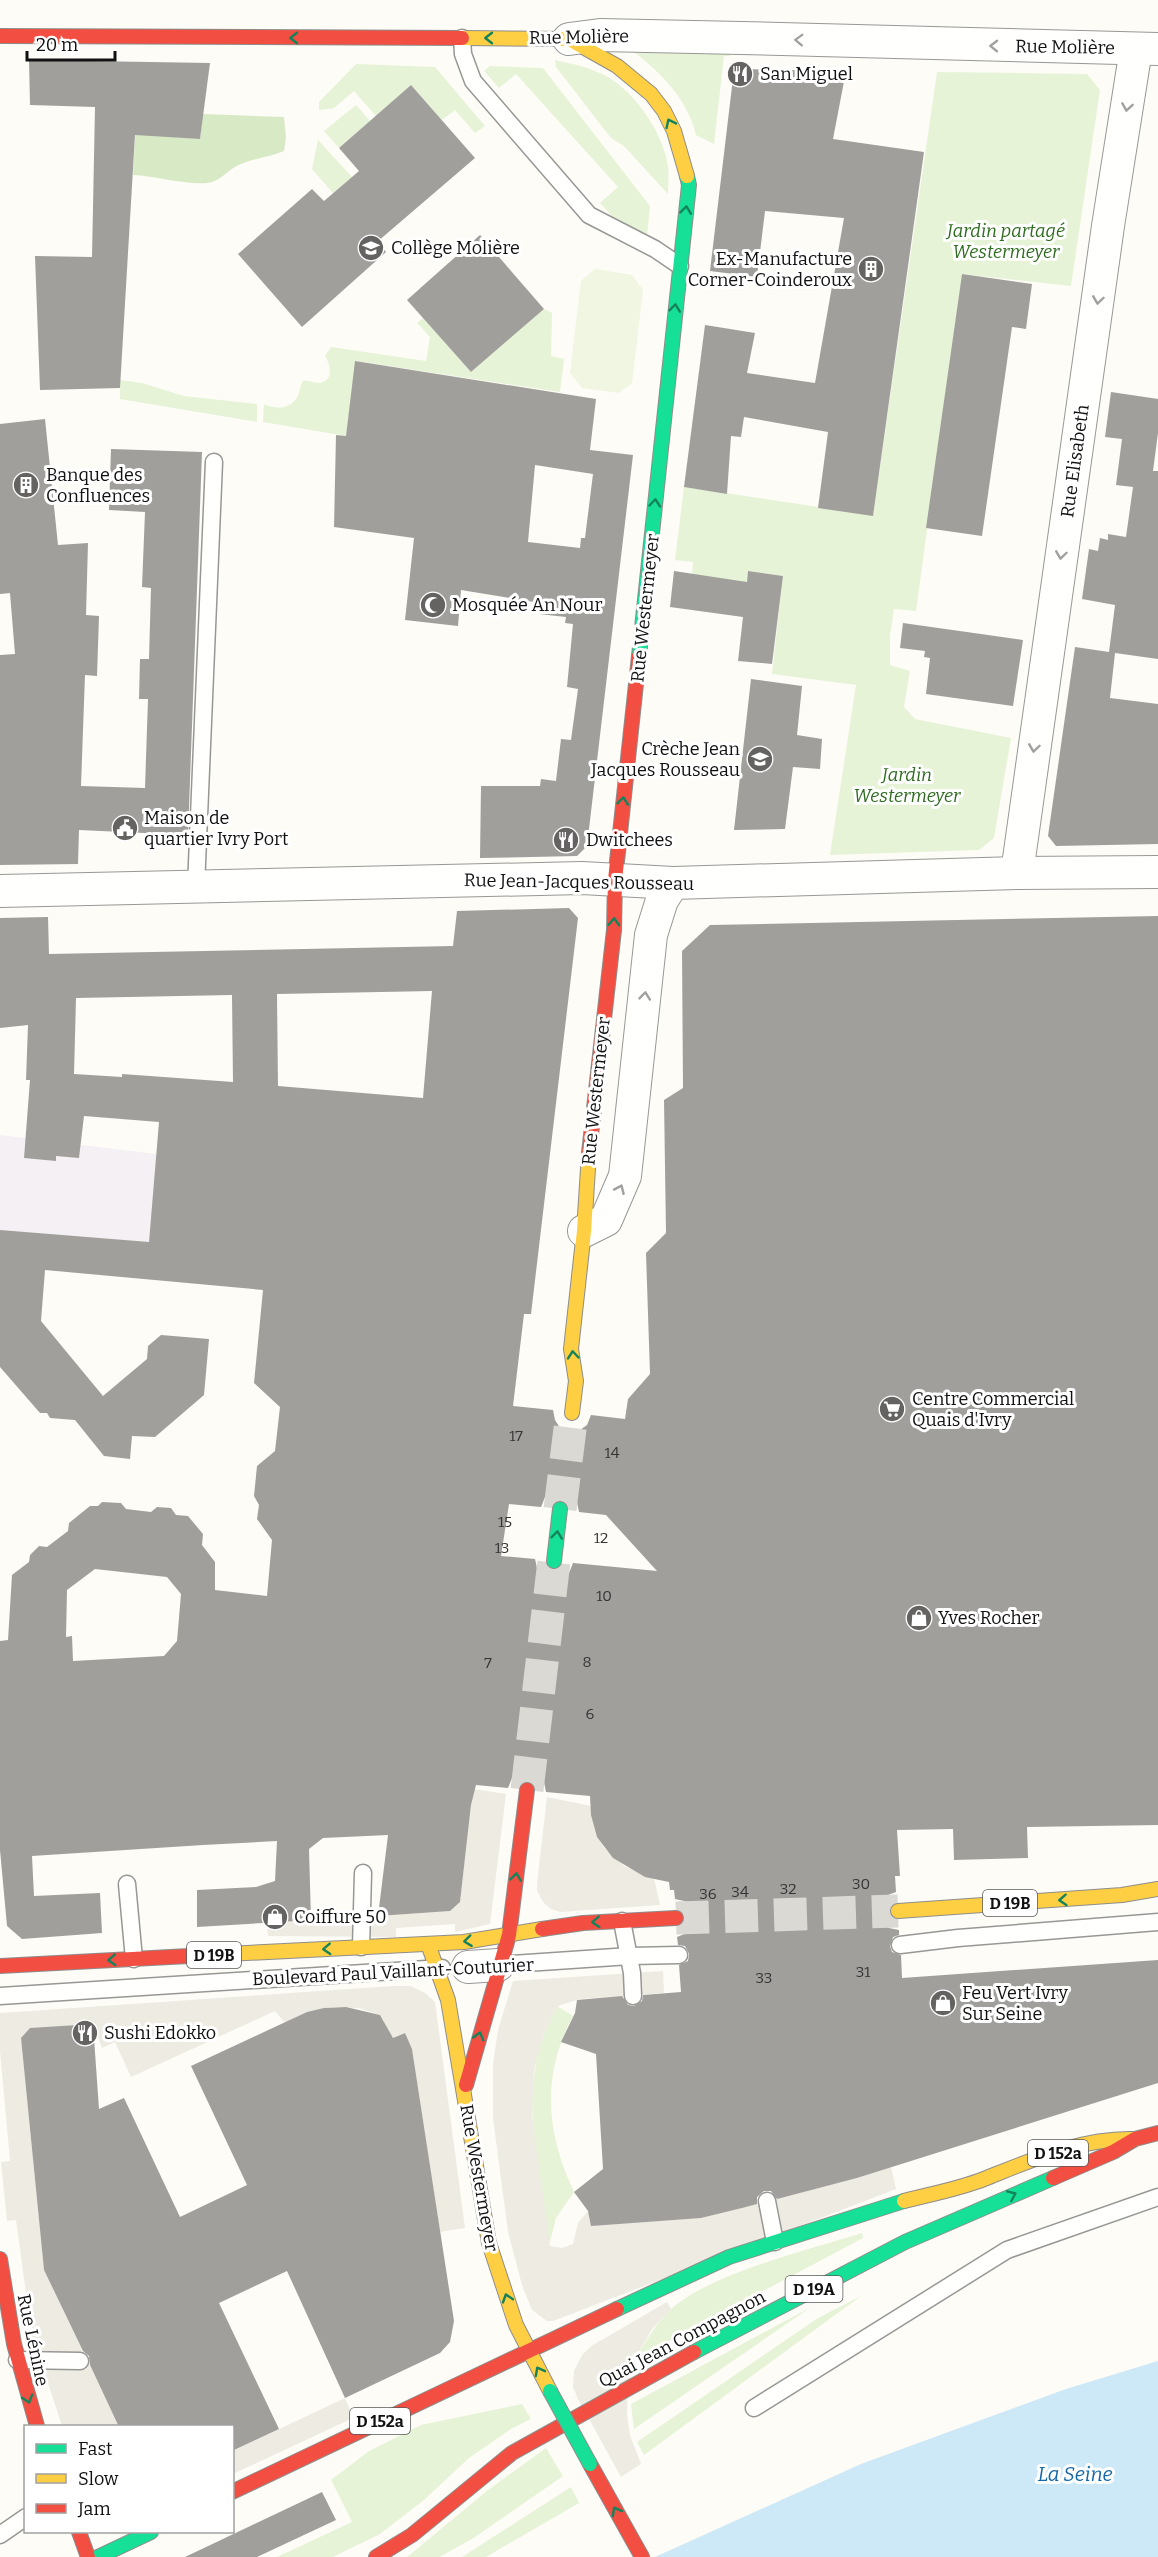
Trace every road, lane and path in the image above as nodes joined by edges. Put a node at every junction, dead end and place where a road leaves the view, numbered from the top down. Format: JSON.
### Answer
{"nodes":[{"id":1,"x":0,"y":36,"type":"edge"},
{"id":2,"x":462,"y":38,"type":"junction"},
{"id":3,"x":569,"y":39,"type":"junction"},
{"id":4,"x":1147,"y":49,"type":"edge"},
{"id":5,"x":680,"y":266,"type":"junction"},
{"id":6,"x":214,"y":462,"type":"dead end"},
{"id":7,"x":1158,"y":872,"type":"edge"},
{"id":8,"x":1017,"y":873,"type":"junction"},
{"id":9,"x":615,"y":880,"type":"junction"},
{"id":10,"x":673,"y":884,"type":"junction"},
{"id":11,"x":196,"y":887,"type":"junction"},
{"id":12,"x":0,"y":891,"type":"edge"},
{"id":13,"x":584,"y":1231,"type":"junction"},
{"id":14,"x":572,"y":1413,"type":"tunnel mouth"},
{"id":15,"x":561,"y":1509,"type":"tunnel mouth"},
{"id":16,"x":554,"y":1561,"type":"tunnel mouth"},
{"id":17,"x":527,"y":1790,"type":"tunnel mouth"},
{"id":18,"x":363,"y":1873,"type":"dead end"},
{"id":19,"x":128,"y":1884,"type":"dead end"},
{"id":20,"x":1158,"y":1889,"type":"edge"},
{"id":21,"x":898,"y":1911,"type":"tunnel mouth"},
{"id":22,"x":676,"y":1918,"type":"tunnel mouth"},
{"id":23,"x":622,"y":1921,"type":"junction"},
{"id":24,"x":1158,"y":1922,"type":"edge"},
{"id":25,"x":508,"y":1935,"type":"junction"},
{"id":26,"x":428,"y":1944,"type":"junction"},
{"id":27,"x":900,"y":1945,"type":"dead end"},
{"id":28,"x":361,"y":1947,"type":"junction"},
{"id":29,"x":679,"y":1955,"type":"dead end"},
{"id":30,"x":630,"y":1956,"type":"junction"},
{"id":31,"x":134,"y":1959,"type":"junction"},
{"id":32,"x":498,"y":1965,"type":"junction"},
{"id":33,"x":0,"y":1966,"type":"edge"},
{"id":34,"x":468,"y":1967,"type":"joint"},
{"id":35,"x":436,"y":1969,"type":"junction"},
{"id":36,"x":0,"y":1996,"type":"edge"},
{"id":37,"x":633,"y":1996,"type":"dead end"},
{"id":38,"x":464,"y":2092,"type":"junction"},
{"id":39,"x":1158,"y":2133,"type":"edge"},
{"id":40,"x":1135,"y":2139,"type":"junction"},
{"id":41,"x":984,"y":2179,"type":"junction"},
{"id":42,"x":919,"y":2197,"type":"junction"},
{"id":43,"x":1158,"y":2197,"type":"edge"},
{"id":44,"x":767,"y":2201,"type":"dead end"},
{"id":45,"x":948,"y":2212,"type":"junction"},
{"id":46,"x":775,"y":2242,"type":"junction"},
{"id":47,"x":0,"y":2259,"type":"edge"},
{"id":48,"x":528,"y":2351,"type":"junction"},
{"id":49,"x":17,"y":2360,"type":"junction"},
{"id":50,"x":80,"y":2361,"type":"dead end"},
{"id":51,"x":754,"y":2409,"type":"dead end"},
{"id":52,"x":36,"y":2425,"type":"edge"},
{"id":53,"x":234,"y":2491,"type":"edge"},
{"id":54,"x":24,"y":2518,"type":"edge"},
{"id":55,"x":79,"y":2533,"type":"edge"},
{"id":56,"x":149,"y":2533,"type":"edge"},
{"id":57,"x":0,"y":2535,"type":"edge"},
{"id":58,"x":88,"y":2557,"type":"edge"},
{"id":59,"x":98,"y":2557,"type":"edge"},
{"id":60,"x":376,"y":2557,"type":"edge"},
{"id":61,"x":642,"y":2557,"type":"edge"}],
"edges":[{"from":2,"to":1,"type":"main road","name":"Rue Molière","one_way":true},
{"from":3,"to":2,"type":"main road","name":"Rue Molière","one_way":true},
{"from":2,"to":5,"type":"lane"},
{"from":4,"to":3,"type":"street","name":"Rue Molière","one_way":true},
{"from":5,"to":3,"type":"main road","name":"Rue Westermeyer","one_way":true},
{"from":4,"to":8,"type":"street","name":"Rue Elisabeth","one_way":true},
{"from":9,"to":5,"type":"main road","name":"Rue Westermeyer","one_way":true},
{"from":6,"to":11,"type":"lane"},
{"from":7,"to":8,"type":"street","name":"Rue Jean-Jacques Rousseau"},
{"from":8,"to":10,"type":"street","name":"Rue Jean-Jacques Rousseau"},
{"from":9,"to":10,"type":"street","name":"Rue Jean-Jacques Rousseau"},
{"from":9,"to":11,"type":"street","name":"Rue Jean-Jacques Rousseau"},
{"from":13,"to":9,"type":"main road","name":"Rue Westermeyer","one_way":true},
{"from":13,"to":10,"type":"street","one_way":true},
{"from":11,"to":12,"type":"street","name":"Rue Jean-Jacques Rousseau"},
{"from":14,"to":13,"type":"main road","name":"Rue Westermeyer","one_way":true},
{"from":16,"to":15,"type":"main road","one_way":true},
{"from":25,"to":17,"type":"main road","name":"Rue Westermeyer","one_way":true},
{"from":18,"to":28,"type":"lane"},
{"from":19,"to":31,"type":"lane"},
{"from":20,"to":21,"type":"main road","number":"D 19B","one_way":true},
{"from":22,"to":23,"type":"main road","name":"Boulevard Paul Vaillant-Couturier","number":"D 19B"},
{"from":23,"to":25,"type":"main road","name":"Boulevard Paul Vaillant-Couturier","number":"D 19B","one_way":true},
{"from":23,"to":30,"type":"lane"},
{"from":24,"to":27,"type":"lane","number":"D 19B"},
{"from":25,"to":26,"type":"main road","name":"Boulevard Paul Vaillant-Couturier","number":"D 19B","one_way":true},
{"from":25,"to":32,"type":"main road","name":"Rue Westermeyer"},
{"from":26,"to":28,"type":"main road","name":"Boulevard Paul Vaillant-Couturier","number":"D 19B"},
{"from":26,"to":35,"type":"main road"},
{"from":28,"to":31,"type":"main road","name":"Boulevard Paul Vaillant-Couturier","number":"D 19B","one_way":true},
{"from":29,"to":30,"type":"lane","name":"Boulevard Paul Vaillant-Couturier","number":"D 19B"},
{"from":30,"to":32,"type":"lane","name":"Boulevard Paul Vaillant-Couturier","number":"D 19B"},
{"from":30,"to":37,"type":"lane"},
{"from":31,"to":33,"type":"main road","name":"Boulevard Paul Vaillant-Couturier","number":"D 19B","one_way":true},
{"from":32,"to":34,"type":"street","name":"Boulevard Paul Vaillant-Couturier","number":"D 19B"},
{"from":38,"to":32,"type":"main road","name":"Rue Westermeyer","one_way":true},
{"from":34,"to":35,"type":"lane","name":"Boulevard Paul Vaillant-Couturier","number":"D 19B"},
{"from":35,"to":36,"type":"lane","name":"Boulevard Paul Vaillant-Couturier","number":"D 19B"},
{"from":35,"to":38,"type":"main road"},
{"from":48,"to":38,"type":"main road","name":"Rue Westermeyer","one_way":true},
{"from":39,"to":40,"type":"main road","name":"Quai Jean Compagnon","number":"D 19A"},
{"from":40,"to":41,"type":"main road","number":"D 152a"},
{"from":45,"to":40,"type":"main road","name":"Quai Jean Compagnon","number":"D 19A","one_way":true},
{"from":41,"to":42,"type":"main road","number":"D 152a"},
{"from":41,"to":45,"type":"main road"},
{"from":42,"to":45,"type":"main road"},
{"from":42,"to":46,"type":"main road","number":"D 152a"},
{"from":43,"to":51,"type":"lane"},
{"from":44,"to":46,"type":"lane"},
{"from":45,"to":60,"type":"main road","name":"Quai Jean Compagnon","number":"D 19A"},
{"from":46,"to":48,"type":"main road","number":"D 152a"},
{"from":47,"to":49,"type":"main road","name":"Rue Lénine"},
{"from":48,"to":53,"type":"main road","number":"D 152a"},
{"from":61,"to":48,"type":"main road","name":"Rue Westermeyer","one_way":true,"bridge":true},
{"from":49,"to":50,"type":"lane"},
{"from":49,"to":52,"type":"main road","name":"Rue Lénine","one_way":true},
{"from":54,"to":57,"type":"lane"},
{"from":55,"to":58,"type":"main road"},
{"from":56,"to":59,"type":"main road"}]}
